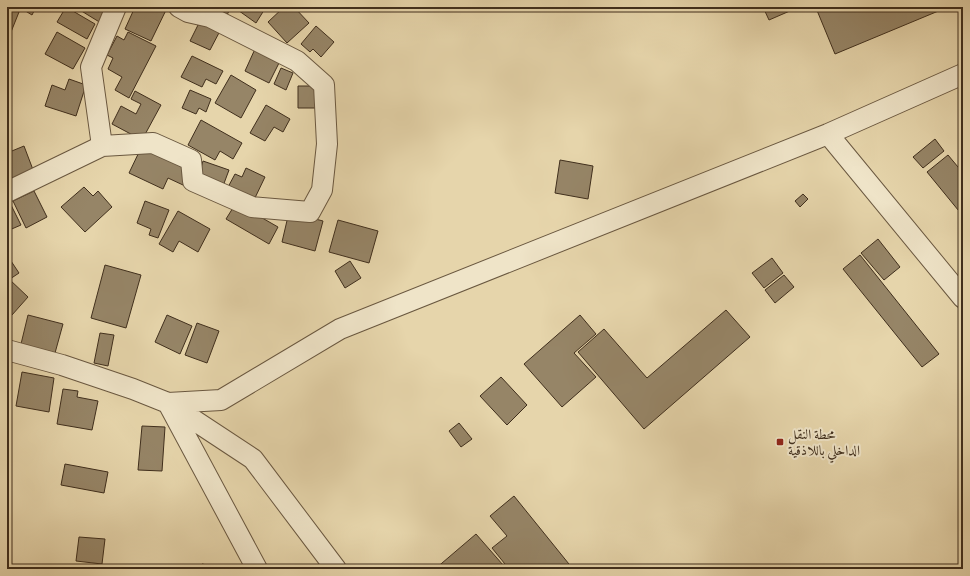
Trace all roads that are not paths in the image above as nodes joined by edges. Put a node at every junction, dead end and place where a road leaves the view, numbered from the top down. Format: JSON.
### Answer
{"nodes":[{"id":1,"x":116,"y":7,"type":"edge"},
{"id":2,"x":179,"y":7,"type":"edge"},
{"id":3,"x":962,"y":77,"type":"edge"},
{"id":4,"x":828,"y":134,"type":"junction"},
{"id":5,"x":102,"y":146,"type":"junction"},
{"id":6,"x":7,"y":192,"type":"edge"},
{"id":7,"x":963,"y":298,"type":"edge"},
{"id":8,"x":7,"y":350,"type":"edge"},
{"id":9,"x":168,"y":403,"type":"junction"},
{"id":10,"x":257,"y":569,"type":"edge"},
{"id":11,"x":336,"y":569,"type":"edge"}],
"edges":[{"from":1,"to":5,"type":"street"},
{"from":2,"to":5,"type":"street"},
{"from":3,"to":4,"type":"street"},
{"from":4,"to":7,"type":"street"},
{"from":4,"to":9,"type":"street"},
{"from":5,"to":6,"type":"street"},
{"from":8,"to":9,"type":"street"},
{"from":9,"to":10,"type":"street"},
{"from":9,"to":11,"type":"street"}]}
